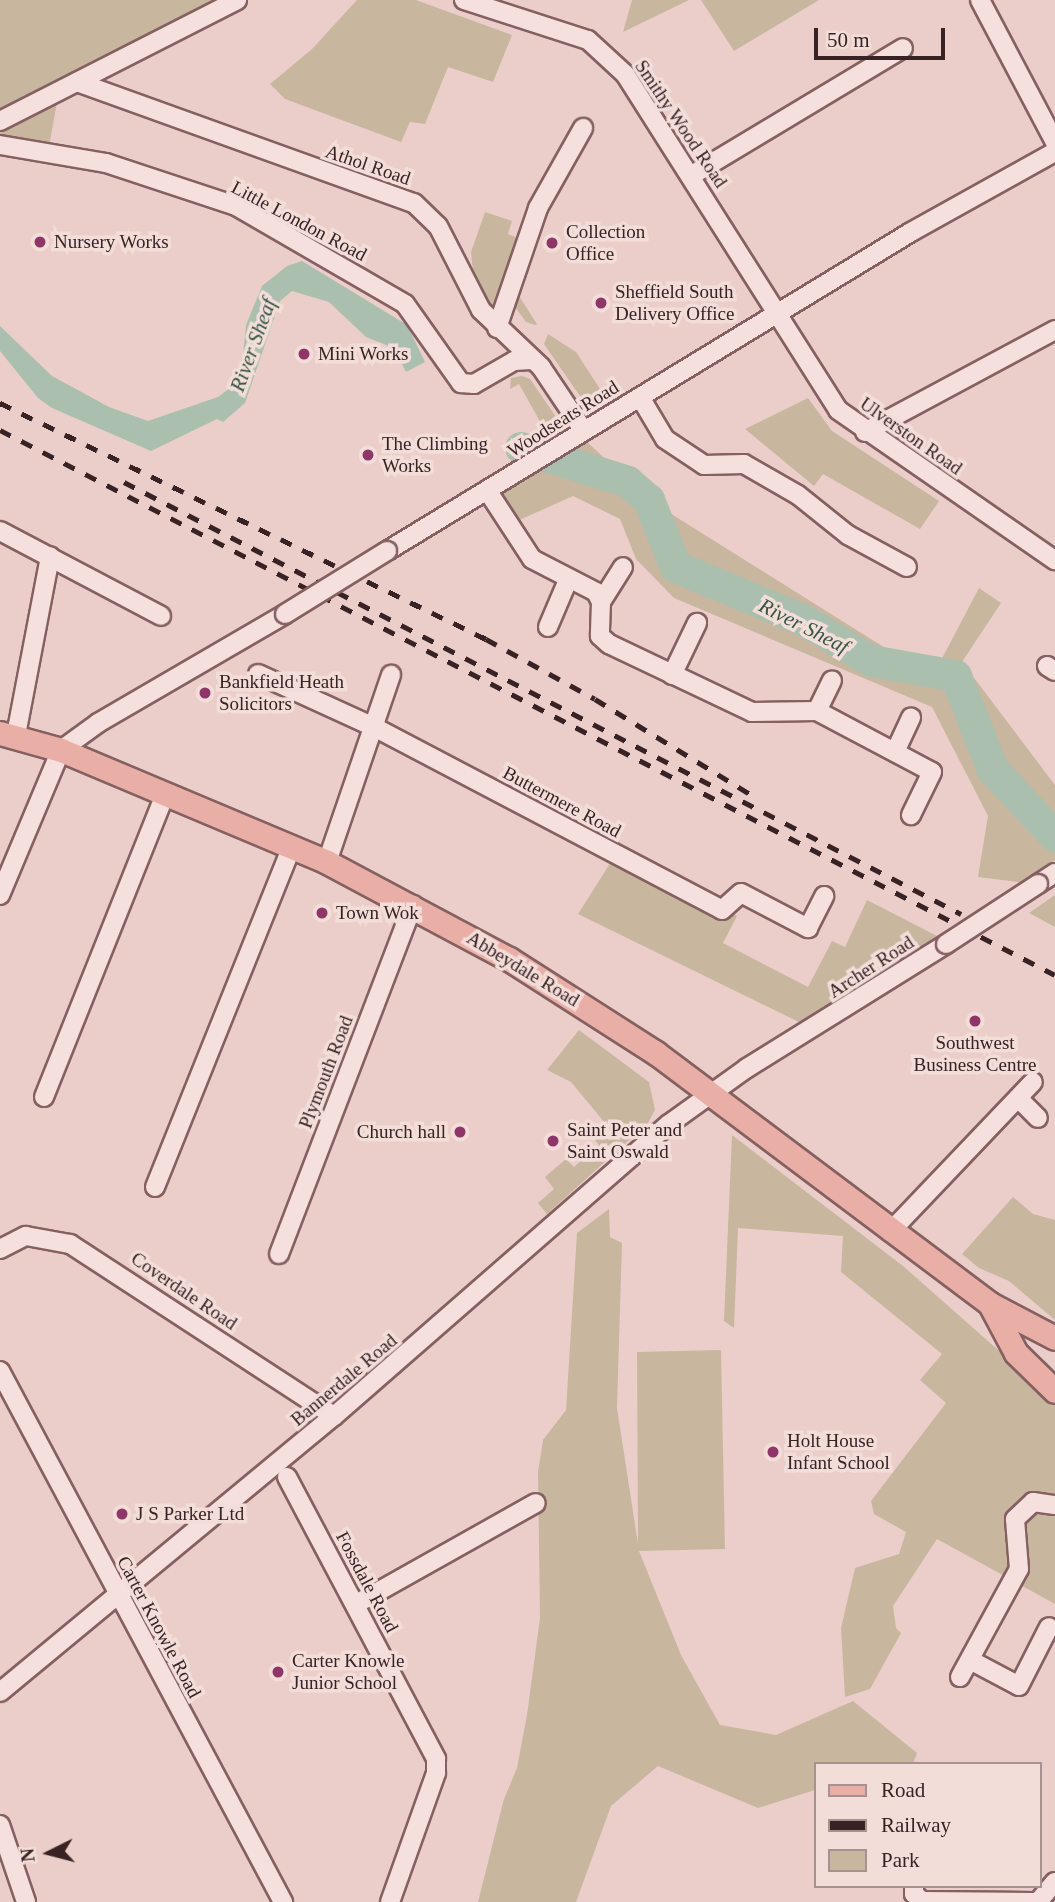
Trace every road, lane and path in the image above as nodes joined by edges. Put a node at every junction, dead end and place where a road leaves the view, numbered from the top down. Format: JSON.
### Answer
{"nodes":[{"id":1,"x":237,"y":0,"type":"edge"},
{"id":2,"x":464,"y":0,"type":"edge"},
{"id":3,"x":980,"y":0,"type":"edge"},
{"id":4,"x":903,"y":48,"type":"dead end"},
{"id":5,"x":77,"y":82,"type":"junction"},
{"id":6,"x":0,"y":121,"type":"edge"},
{"id":7,"x":583,"y":128,"type":"dead end"},
{"id":8,"x":1055,"y":142,"type":"edge"},
{"id":9,"x":0,"y":145,"type":"edge"},
{"id":10,"x":1055,"y":152,"type":"edge"},
{"id":11,"x":692,"y":175,"type":"junction"},
{"id":12,"x":778,"y":312,"type":"junction"},
{"id":13,"x":497,"y":328,"type":"junction"},
{"id":14,"x":1055,"y":330,"type":"edge"},
{"id":15,"x":531,"y":360,"type":"junction"},
{"id":16,"x":640,"y":397,"type":"junction"},
{"id":17,"x":865,"y":432,"type":"junction"},
{"id":18,"x":581,"y":433,"type":"junction"},
{"id":19,"x":487,"y":490,"type":"junction"},
{"id":20,"x":0,"y":531,"type":"edge"},
{"id":21,"x":50,"y":556,"type":"junction"},
{"id":22,"x":1055,"y":560,"type":"edge"},
{"id":23,"x":907,"y":565,"type":"dead end"},
{"id":24,"x":623,"y":567,"type":"dead end"},
{"id":25,"x":568,"y":580,"type":"junction"},
{"id":26,"x":601,"y":602,"type":"junction"},
{"id":27,"x":161,"y":616,"type":"dead end"},
{"id":28,"x":697,"y":622,"type":"dead end"},
{"id":29,"x":548,"y":627,"type":"dead end"},
{"id":30,"x":258,"y":674,"type":"dead end"},
{"id":31,"x":391,"y":675,"type":"dead end"},
{"id":32,"x":672,"y":675,"type":"junction"},
{"id":33,"x":832,"y":680,"type":"dead end"},
{"id":34,"x":817,"y":711,"type":"junction"},
{"id":35,"x":911,"y":717,"type":"dead end"},
{"id":36,"x":374,"y":727,"type":"junction"},
{"id":37,"x":8,"y":734,"type":"edge"},
{"id":38,"x":61,"y":750,"type":"junction"},
{"id":39,"x":895,"y":752,"type":"junction"},
{"id":40,"x":164,"y":794,"type":"junction"},
{"id":41,"x":911,"y":815,"type":"dead end"},
{"id":42,"x":292,"y":848,"type":"junction"},
{"id":43,"x":327,"y":862,"type":"junction"},
{"id":44,"x":1055,"y":873,"type":"edge"},
{"id":45,"x":0,"y":895,"type":"edge"},
{"id":46,"x":824,"y":896,"type":"dead end"},
{"id":47,"x":413,"y":905,"type":"junction"},
{"id":48,"x":1032,"y":1082,"type":"dead end"},
{"id":49,"x":709,"y":1093,"type":"junction"},
{"id":50,"x":44,"y":1097,"type":"dead end"},
{"id":51,"x":1018,"y":1098,"type":"junction"},
{"id":52,"x":1038,"y":1118,"type":"dead end"},
{"id":53,"x":155,"y":1186,"type":"dead end"},
{"id":54,"x":890,"y":1232,"type":"junction"},
{"id":55,"x":0,"y":1249,"type":"edge"},
{"id":56,"x":278,"y":1254,"type":"dead end"},
{"id":57,"x":990,"y":1304,"type":"junction"},
{"id":58,"x":1004,"y":1326,"type":"junction"},
{"id":59,"x":1055,"y":1338,"type":"edge"},
{"id":60,"x":0,"y":1371,"type":"edge"},
{"id":61,"x":1055,"y":1374,"type":"edge"},
{"id":62,"x":1055,"y":1391,"type":"edge"},
{"id":63,"x":334,"y":1416,"type":"junction"},
{"id":64,"x":287,"y":1477,"type":"dead end"},
{"id":65,"x":536,"y":1503,"type":"dead end"},
{"id":66,"x":1055,"y":1504,"type":"edge"},
{"id":67,"x":118,"y":1595,"type":"junction"},
{"id":68,"x":356,"y":1604,"type":"junction"},
{"id":69,"x":1049,"y":1628,"type":"dead end"},
{"id":70,"x":970,"y":1660,"type":"junction"},
{"id":71,"x":960,"y":1677,"type":"dead end"},
{"id":72,"x":0,"y":1692,"type":"edge"},
{"id":73,"x":0,"y":1825,"type":"edge"},
{"id":74,"x":1055,"y":1882,"type":"edge"},
{"id":75,"x":26,"y":1902,"type":"edge"},
{"id":76,"x":283,"y":1902,"type":"edge"},
{"id":77,"x":390,"y":1902,"type":"edge"},
{"id":78,"x":922,"y":1902,"type":"edge"},
{"id":79,"x":1036,"y":1902,"type":"edge"}],
"edges":[{"from":1,"to":5,"type":"street"},
{"from":2,"to":11,"type":"street","name":"Smithy Wood Road"},
{"from":3,"to":8,"type":"street"},
{"from":4,"to":11,"type":"street"},
{"from":5,"to":6,"type":"street"},
{"from":5,"to":13,"type":"street","name":"Athol Road"},
{"from":7,"to":13,"type":"street"},
{"from":9,"to":15,"type":"street","name":"Little London Road"},
{"from":10,"to":12,"type":"street","name":"Woodseats Road"},
{"from":11,"to":12,"type":"street","name":"Smithy Wood Road"},
{"from":12,"to":16,"type":"street","name":"Woodseats Road"},
{"from":12,"to":17,"type":"street","name":"Ulverston Road"},
{"from":13,"to":15,"type":"street","name":"Athol Road"},
{"from":14,"to":17,"type":"street"},
{"from":15,"to":18,"type":"street","name":"Athol Road"},
{"from":16,"to":18,"type":"street","name":"Woodseats Road"},
{"from":16,"to":23,"type":"street"},
{"from":17,"to":22,"type":"street","name":"Ulverston Road"},
{"from":18,"to":19,"type":"street","name":"Woodseats Road"},
{"from":19,"to":25,"type":"street"},
{"from":19,"to":38,"type":"street","name":"Woodseats Road","bridge":true},
{"from":20,"to":21,"type":"street"},
{"from":21,"to":27,"type":"street"},
{"from":21,"to":37,"type":"street"},
{"from":24,"to":26,"type":"street"},
{"from":25,"to":26,"type":"street"},
{"from":25,"to":29,"type":"street"},
{"from":26,"to":32,"type":"street"},
{"from":28,"to":32,"type":"street"},
{"from":30,"to":36,"type":"street","name":"Buttermere Road"},
{"from":31,"to":36,"type":"street"},
{"from":32,"to":34,"type":"street"},
{"from":33,"to":34,"type":"street"},
{"from":34,"to":39,"type":"street"},
{"from":35,"to":39,"type":"street"},
{"from":36,"to":43,"type":"street"},
{"from":36,"to":46,"type":"street","name":"Buttermere Road"},
{"from":37,"to":38,"type":"main road","name":"Abbeydale Road"},
{"from":38,"to":40,"type":"main road","name":"Abbeydale Road"},
{"from":38,"to":45,"type":"street"},
{"from":39,"to":41,"type":"street"},
{"from":40,"to":42,"type":"main road","name":"Abbeydale Road"},
{"from":40,"to":50,"type":"street"},
{"from":42,"to":43,"type":"main road","name":"Abbeydale Road"},
{"from":42,"to":53,"type":"street"},
{"from":43,"to":47,"type":"main road","name":"Abbeydale Road"},
{"from":44,"to":49,"type":"street","name":"Archer Road","bridge":true},
{"from":47,"to":49,"type":"main road","name":"Abbeydale Road"},
{"from":47,"to":56,"type":"street","name":"Plymouth Road"},
{"from":48,"to":51,"type":"street"},
{"from":49,"to":54,"type":"main road","name":"Abbeydale Road"},
{"from":49,"to":63,"type":"street","name":"Bannerdale Road"},
{"from":51,"to":52,"type":"street"},
{"from":51,"to":54,"type":"street"},
{"from":54,"to":57,"type":"main road","name":"Abbeydale Road"},
{"from":55,"to":63,"type":"street","name":"Coverdale Road"},
{"from":57,"to":58,"type":"main road","name":"Abbeydale Road"},
{"from":57,"to":59,"type":"main road","name":"Abbeydale Road"},
{"from":58,"to":61,"type":"main road","name":"Abbeydale Road"},
{"from":58,"to":62,"type":"main road","name":"Abbeydale Road"},
{"from":60,"to":67,"type":"street","name":"Carter Knowle Road"},
{"from":63,"to":67,"type":"street","name":"Bannerdale Road"},
{"from":64,"to":68,"type":"street","name":"Fossdale Road"},
{"from":65,"to":68,"type":"street"},
{"from":66,"to":70,"type":"street"},
{"from":67,"to":72,"type":"street","name":"Bannerdale Road"},
{"from":67,"to":76,"type":"street","name":"Carter Knowle Road"},
{"from":68,"to":77,"type":"street","name":"Fossdale Road"},
{"from":69,"to":70,"type":"street"},
{"from":70,"to":71,"type":"street"},
{"from":73,"to":75,"type":"street"},
{"from":74,"to":79,"type":"street"},
{"from":78,"to":79,"type":"street"}]}
